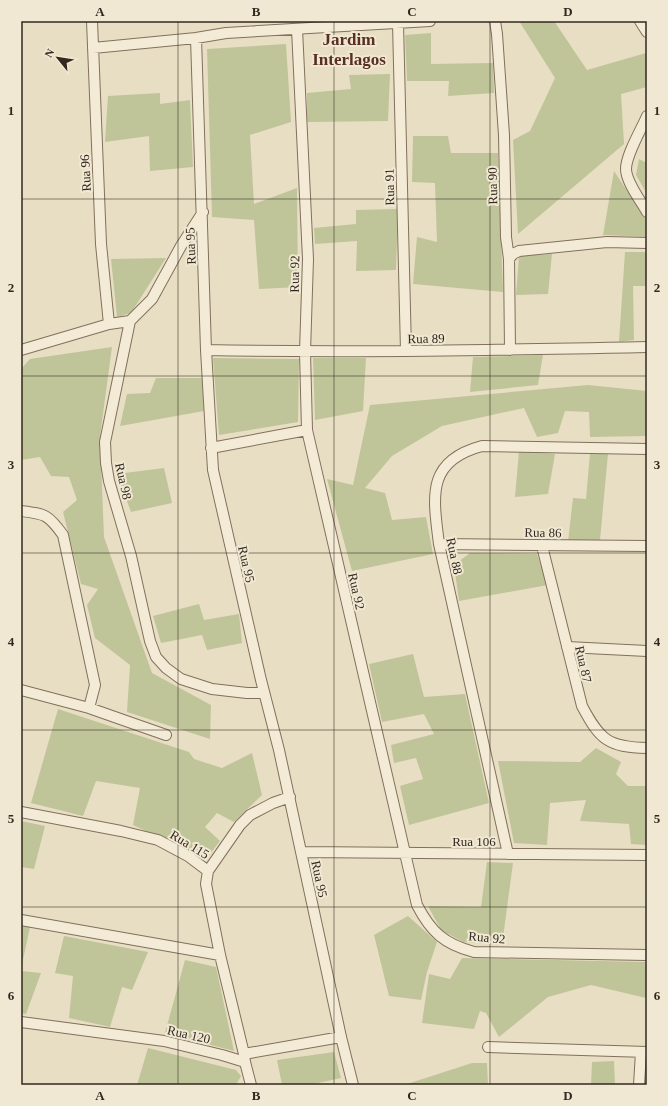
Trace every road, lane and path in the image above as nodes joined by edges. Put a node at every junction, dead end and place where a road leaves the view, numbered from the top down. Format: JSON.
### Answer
{"nodes":[{"id":1,"x":92,"y":21,"type":"edge"},
{"id":2,"x":430,"y":21,"type":"edge"},
{"id":3,"x":495,"y":21,"type":"edge"},
{"id":4,"x":640,"y":21,"type":"edge"},
{"id":5,"x":398,"y":23,"type":"junction"},
{"id":6,"x":297,"y":30,"type":"junction"},
{"id":7,"x":647,"y":32,"type":"edge"},
{"id":8,"x":196,"y":38,"type":"junction"},
{"id":9,"x":93,"y":48,"type":"junction"},
{"id":10,"x":647,"y":116,"type":"edge"},
{"id":11,"x":203,"y":212,"type":"junction"},
{"id":12,"x":647,"y":212,"type":"edge"},
{"id":13,"x":647,"y":243,"type":"edge"},
{"id":14,"x":509,"y":259,"type":"junction"},
{"id":15,"x":130,"y":321,"type":"junction"},
{"id":16,"x":109,"y":324,"type":"junction"},
{"id":17,"x":647,"y":347,"type":"edge"},
{"id":18,"x":21,"y":350,"type":"edge"},
{"id":19,"x":206,"y":350,"type":"junction"},
{"id":20,"x":510,"y":350,"type":"junction"},
{"id":21,"x":406,"y":351,"type":"junction"},
{"id":22,"x":305,"y":352,"type":"junction"},
{"id":23,"x":307,"y":430,"type":"junction"},
{"id":24,"x":211,"y":448,"type":"junction"},
{"id":25,"x":647,"y":449,"type":"edge"},
{"id":26,"x":21,"y":510,"type":"edge"},
{"id":27,"x":439,"y":544,"type":"junction"},
{"id":28,"x":542,"y":546,"type":"junction"},
{"id":29,"x":647,"y":546,"type":"edge"},
{"id":30,"x":567,"y":647,"type":"junction"},
{"id":31,"x":647,"y":651,"type":"edge"},
{"id":32,"x":21,"y":690,"type":"edge"},
{"id":33,"x":264,"y":693,"type":"junction"},
{"id":34,"x":89,"y":708,"type":"junction"},
{"id":35,"x":166,"y":735,"type":"dead end"},
{"id":36,"x":647,"y":748,"type":"edge"},
{"id":37,"x":290,"y":797,"type":"junction"},
{"id":38,"x":21,"y":812,"type":"edge"},
{"id":39,"x":301,"y":852,"type":"junction"},
{"id":40,"x":405,"y":853,"type":"junction"},
{"id":41,"x":508,"y":854,"type":"junction"},
{"id":42,"x":647,"y":855,"type":"edge"},
{"id":43,"x":208,"y":871,"type":"junction"},
{"id":44,"x":21,"y":920,"type":"edge"},
{"id":45,"x":220,"y":955,"type":"junction"},
{"id":46,"x":647,"y":955,"type":"edge"},
{"id":47,"x":21,"y":1022,"type":"edge"},
{"id":48,"x":341,"y":1037,"type":"junction"},
{"id":49,"x":488,"y":1047,"type":"dead end"},
{"id":50,"x":644,"y":1052,"type":"edge"},
{"id":51,"x":244,"y":1058,"type":"junction"},
{"id":52,"x":248,"y":1083,"type":"edge"},
{"id":53,"x":353,"y":1085,"type":"edge"},
{"id":54,"x":639,"y":1085,"type":"edge"}],
"edges":[{"from":1,"to":9,"type":"street","name":"Rua 96"},
{"from":2,"to":5,"type":"street"},
{"from":3,"to":14,"type":"street","name":"Rua 90"},
{"from":4,"to":7,"type":"street"},
{"from":5,"to":6,"type":"street"},
{"from":5,"to":21,"type":"street","name":"Rua 91"},
{"from":6,"to":8,"type":"street"},
{"from":6,"to":22,"type":"street","name":"Rua 92"},
{"from":8,"to":9,"type":"street"},
{"from":8,"to":11,"type":"street","name":"Rua 95"},
{"from":9,"to":16,"type":"street","name":"Rua 96"},
{"from":10,"to":12,"type":"street"},
{"from":11,"to":15,"type":"street"},
{"from":11,"to":19,"type":"street","name":"Rua 95"},
{"from":13,"to":14,"type":"street"},
{"from":14,"to":20,"type":"street","name":"Rua 90"},
{"from":15,"to":16,"type":"street"},
{"from":15,"to":33,"type":"street","name":"Rua 98"},
{"from":16,"to":18,"type":"street"},
{"from":17,"to":20,"type":"street","name":"Rua 89"},
{"from":19,"to":22,"type":"street","name":"Rua 89"},
{"from":19,"to":24,"type":"street","name":"Rua 95"},
{"from":20,"to":21,"type":"street","name":"Rua 89"},
{"from":21,"to":22,"type":"street","name":"Rua 89"},
{"from":22,"to":23,"type":"street","name":"Rua 92"},
{"from":23,"to":24,"type":"street"},
{"from":23,"to":40,"type":"street","name":"Rua 92"},
{"from":24,"to":33,"type":"street","name":"Rua 95"},
{"from":25,"to":27,"type":"street","name":"Rua 88"},
{"from":26,"to":34,"type":"street"},
{"from":27,"to":28,"type":"street","name":"Rua 86"},
{"from":27,"to":41,"type":"street","name":"Rua 88"},
{"from":28,"to":29,"type":"street","name":"Rua 86"},
{"from":28,"to":30,"type":"street","name":"Rua 87"},
{"from":30,"to":31,"type":"street"},
{"from":30,"to":36,"type":"street","name":"Rua 87"},
{"from":32,"to":34,"type":"street"},
{"from":33,"to":37,"type":"street","name":"Rua 95"},
{"from":34,"to":35,"type":"street"},
{"from":37,"to":39,"type":"street","name":"Rua 95"},
{"from":37,"to":43,"type":"street"},
{"from":38,"to":43,"type":"street","name":"Rua 115"},
{"from":39,"to":40,"type":"street","name":"Rua 106"},
{"from":39,"to":48,"type":"street","name":"Rua 95"},
{"from":40,"to":41,"type":"street","name":"Rua 106"},
{"from":40,"to":46,"type":"street","name":"Rua 92"},
{"from":41,"to":42,"type":"street","name":"Rua 106"},
{"from":43,"to":45,"type":"street","name":"Rua 115"},
{"from":44,"to":45,"type":"street"},
{"from":45,"to":51,"type":"street","name":"Rua 115"},
{"from":47,"to":51,"type":"street","name":"Rua 120"},
{"from":48,"to":51,"type":"street","name":"Rua 120"},
{"from":48,"to":53,"type":"street","name":"Rua 95"},
{"from":49,"to":50,"type":"street"},
{"from":50,"to":54,"type":"street"},
{"from":51,"to":52,"type":"street","name":"Rua 115"}]}
